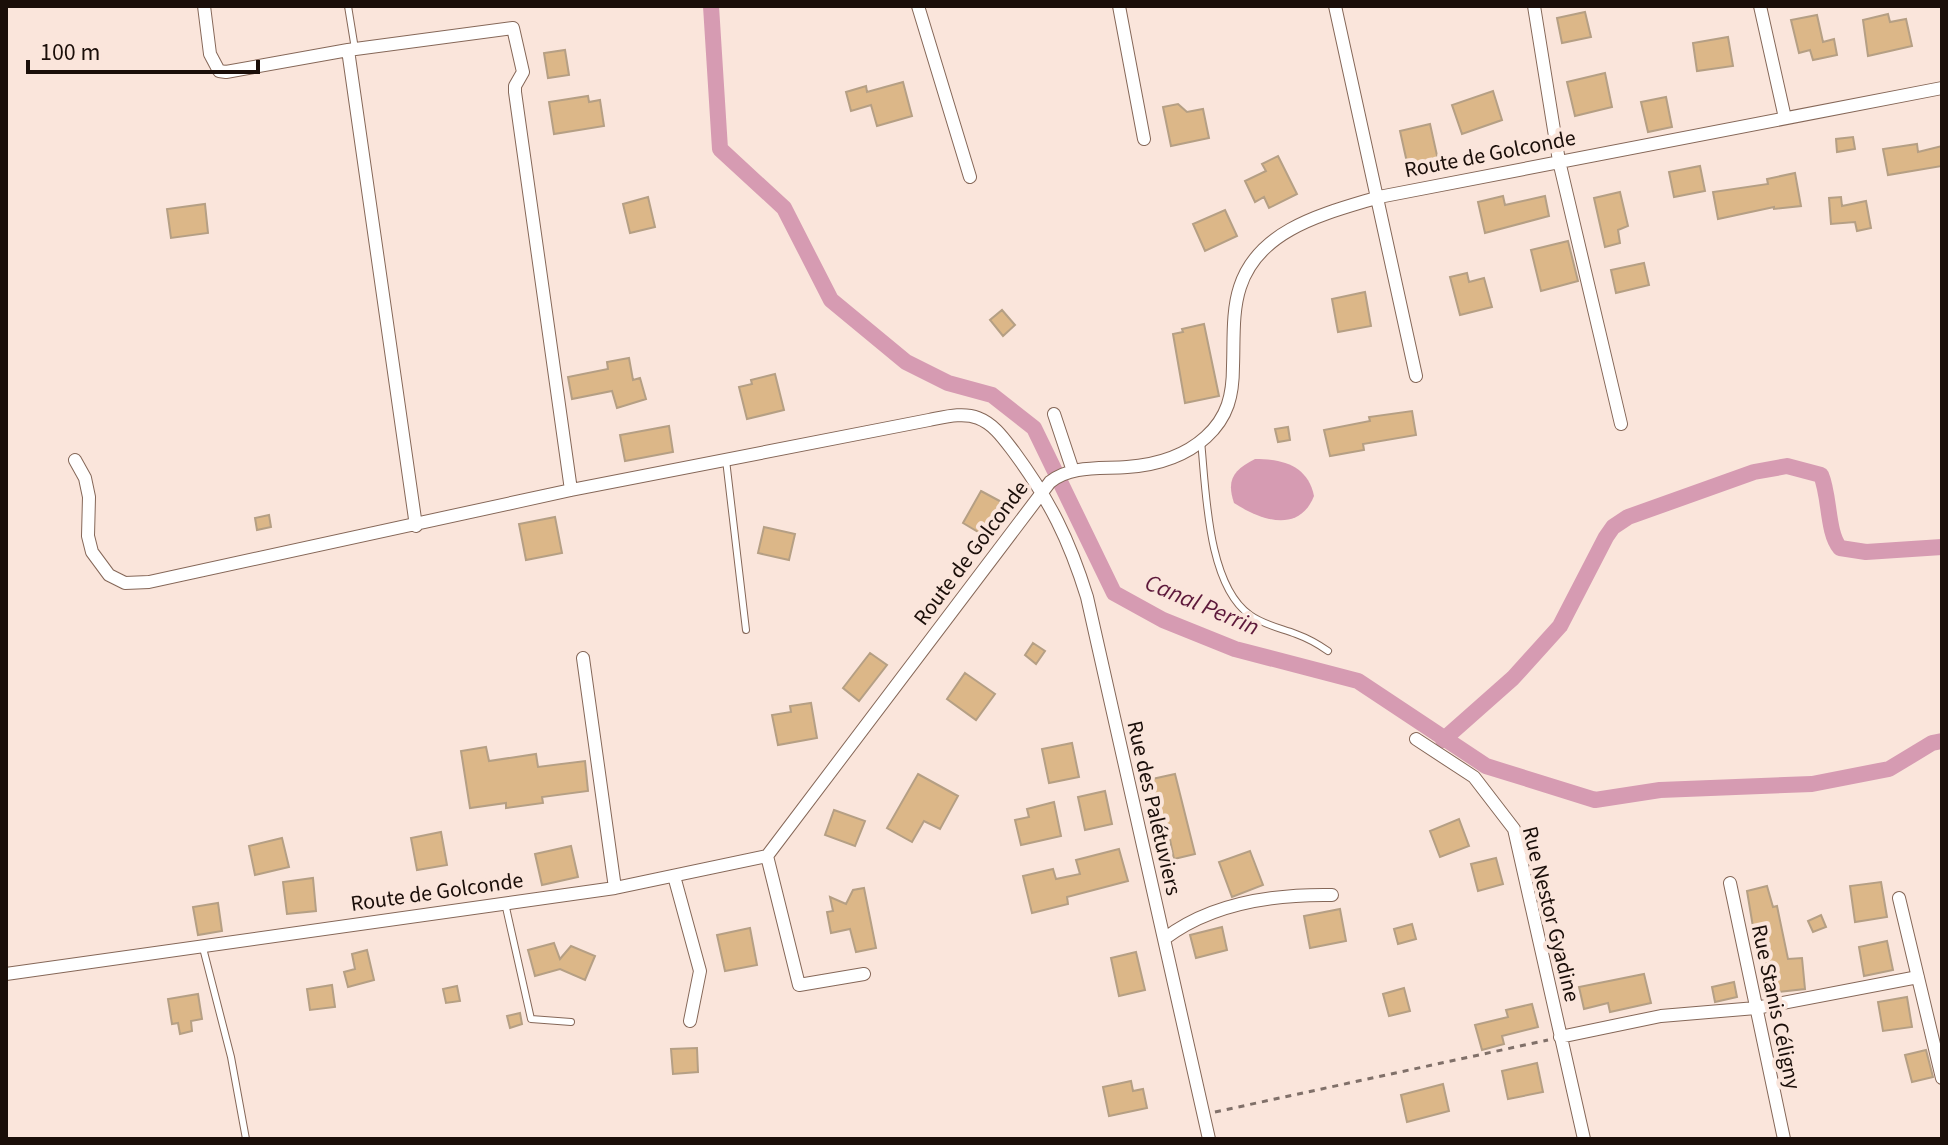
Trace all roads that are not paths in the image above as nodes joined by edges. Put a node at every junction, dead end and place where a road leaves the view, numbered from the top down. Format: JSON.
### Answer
{"nodes":[{"id":1,"x":204,"y":6,"type":"edge"},
{"id":2,"x":348,"y":6,"type":"edge"},
{"id":3,"x":918,"y":6,"type":"edge"},
{"id":4,"x":1119,"y":6,"type":"edge"},
{"id":5,"x":1335,"y":6,"type":"edge"},
{"id":6,"x":1534,"y":6,"type":"edge"},
{"id":7,"x":1760,"y":6,"type":"edge"},
{"id":8,"x":352,"y":50,"type":"junction"},
{"id":9,"x":1942,"y":88,"type":"edge"},
{"id":10,"x":1785,"y":118,"type":"junction"},
{"id":11,"x":1144,"y":139,"type":"dead end"},
{"id":12,"x":1559,"y":161,"type":"junction"},
{"id":13,"x":970,"y":177,"type":"dead end"},
{"id":14,"x":1379,"y":197,"type":"junction"},
{"id":15,"x":1416,"y":376,"type":"dead end"},
{"id":16,"x":1054,"y":414,"type":"dead end"},
{"id":17,"x":1621,"y":424,"type":"dead end"},
{"id":18,"x":1201,"y":441,"type":"junction"},
{"id":19,"x":75,"y":460,"type":"dead end"},
{"id":20,"x":726,"y":460,"type":"junction"},
{"id":21,"x":1073,"y":471,"type":"junction"},
{"id":22,"x":571,"y":490,"type":"junction"},
{"id":23,"x":1043,"y":491,"type":"junction"},
{"id":24,"x":416,"y":526,"type":"junction"},
{"id":25,"x":746,"y":630,"type":"dead end"},
{"id":26,"x":1328,"y":651,"type":"dead end"},
{"id":27,"x":583,"y":658,"type":"dead end"},
{"id":28,"x":1416,"y":739,"type":"dead end"},
{"id":29,"x":767,"y":856,"type":"junction"},
{"id":30,"x":674,"y":876,"type":"junction"},
{"id":31,"x":1730,"y":883,"type":"dead end"},
{"id":32,"x":615,"y":888,"type":"junction"},
{"id":33,"x":1332,"y":895,"type":"dead end"},
{"id":34,"x":1899,"y":898,"type":"dead end"},
{"id":35,"x":505,"y":903,"type":"junction"},
{"id":36,"x":1164,"y":939,"type":"junction"},
{"id":37,"x":203,"y":947,"type":"junction"},
{"id":38,"x":6,"y":974,"type":"edge"},
{"id":39,"x":864,"y":974,"type":"dead end"},
{"id":40,"x":1918,"y":977,"type":"junction"},
{"id":41,"x":1756,"y":1008,"type":"junction"},
{"id":42,"x":690,"y":1021,"type":"dead end"},
{"id":43,"x":571,"y":1022,"type":"dead end"},
{"id":44,"x":1560,"y":1037,"type":"junction"},
{"id":45,"x":1942,"y":1078,"type":"edge"},
{"id":46,"x":246,"y":1139,"type":"edge"},
{"id":47,"x":1209,"y":1139,"type":"edge"},
{"id":48,"x":1584,"y":1139,"type":"edge"},
{"id":49,"x":1784,"y":1139,"type":"edge"}],
"edges":[{"from":1,"to":8,"type":"street"},
{"from":2,"to":8,"type":"lane"},
{"from":3,"to":13,"type":"street"},
{"from":4,"to":11,"type":"street"},
{"from":5,"to":14,"type":"street"},
{"from":6,"to":12,"type":"street"},
{"from":7,"to":10,"type":"street"},
{"from":8,"to":22,"type":"street"},
{"from":8,"to":24,"type":"street"},
{"from":9,"to":10,"type":"street","name":"Route de Golconde"},
{"from":10,"to":12,"type":"street","name":"Route de Golconde"},
{"from":12,"to":14,"type":"street","name":"Route de Golconde"},
{"from":12,"to":17,"type":"street"},
{"from":14,"to":15,"type":"street"},
{"from":14,"to":18,"type":"street","name":"Route de Golconde"},
{"from":16,"to":21,"type":"street"},
{"from":18,"to":21,"type":"street","name":"Route de Golconde"},
{"from":18,"to":26,"type":"lane"},
{"from":19,"to":24,"type":"street","name":"Rue des Palétuviers"},
{"from":20,"to":22,"type":"street","name":"Rue des Palétuviers"},
{"from":20,"to":23,"type":"street","name":"Rue des Palétuviers"},
{"from":20,"to":25,"type":"lane"},
{"from":21,"to":23,"type":"street","name":"Route de Golconde"},
{"from":22,"to":24,"type":"street","name":"Rue des Palétuviers"},
{"from":23,"to":29,"type":"street","name":"Route de Golconde"},
{"from":23,"to":36,"type":"street","name":"Rue des Palétuviers"},
{"from":27,"to":32,"type":"street"},
{"from":28,"to":44,"type":"street","name":"Rue Nestor Gyadine"},
{"from":29,"to":30,"type":"street","name":"Route de Golconde"},
{"from":29,"to":39,"type":"street"},
{"from":30,"to":32,"type":"street","name":"Route de Golconde"},
{"from":30,"to":42,"type":"street"},
{"from":31,"to":41,"type":"street","name":"Rue Stanis Céligny"},
{"from":32,"to":35,"type":"street","name":"Route de Golconde"},
{"from":33,"to":36,"type":"street"},
{"from":34,"to":40,"type":"street"},
{"from":35,"to":37,"type":"street","name":"Route de Golconde"},
{"from":35,"to":43,"type":"lane"},
{"from":36,"to":47,"type":"street","name":"Rue des Palétuviers"},
{"from":37,"to":38,"type":"street","name":"Route de Golconde"},
{"from":37,"to":46,"type":"lane"},
{"from":40,"to":41,"type":"street"},
{"from":40,"to":45,"type":"street"},
{"from":41,"to":44,"type":"street"},
{"from":41,"to":49,"type":"street","name":"Rue Stanis Céligny"},
{"from":44,"to":48,"type":"street","name":"Rue Nestor Gyadine"}]}
